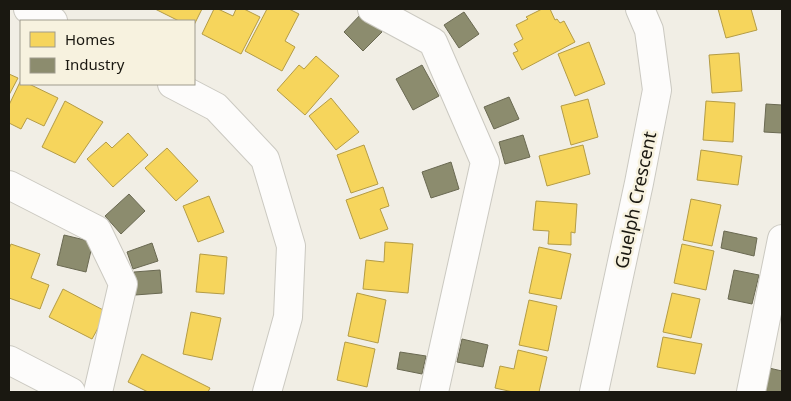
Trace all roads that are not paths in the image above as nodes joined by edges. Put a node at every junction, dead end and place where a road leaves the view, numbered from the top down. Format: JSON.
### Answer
{"nodes":[{"id":1,"x":372,"y":9,"type":"edge"},
{"id":2,"x":640,"y":9,"type":"edge"},
{"id":3,"x":174,"y":85,"type":"edge"},
{"id":4,"x":9,"y":185,"type":"edge"},
{"id":5,"x":782,"y":239,"type":"edge"},
{"id":6,"x":9,"y":360,"type":"edge"},
{"id":7,"x":72,"y":392,"type":"edge"},
{"id":8,"x":98,"y":392,"type":"edge"},
{"id":9,"x":267,"y":392,"type":"edge"},
{"id":10,"x":434,"y":392,"type":"edge"},
{"id":11,"x":594,"y":392,"type":"edge"},
{"id":12,"x":750,"y":392,"type":"edge"}],
"edges":[{"from":1,"to":10,"type":"street"},
{"from":2,"to":11,"type":"street","name":"Guelph Crescent"},
{"from":3,"to":9,"type":"street"},
{"from":4,"to":8,"type":"street"},
{"from":5,"to":12,"type":"street"},
{"from":6,"to":7,"type":"street"}]}
